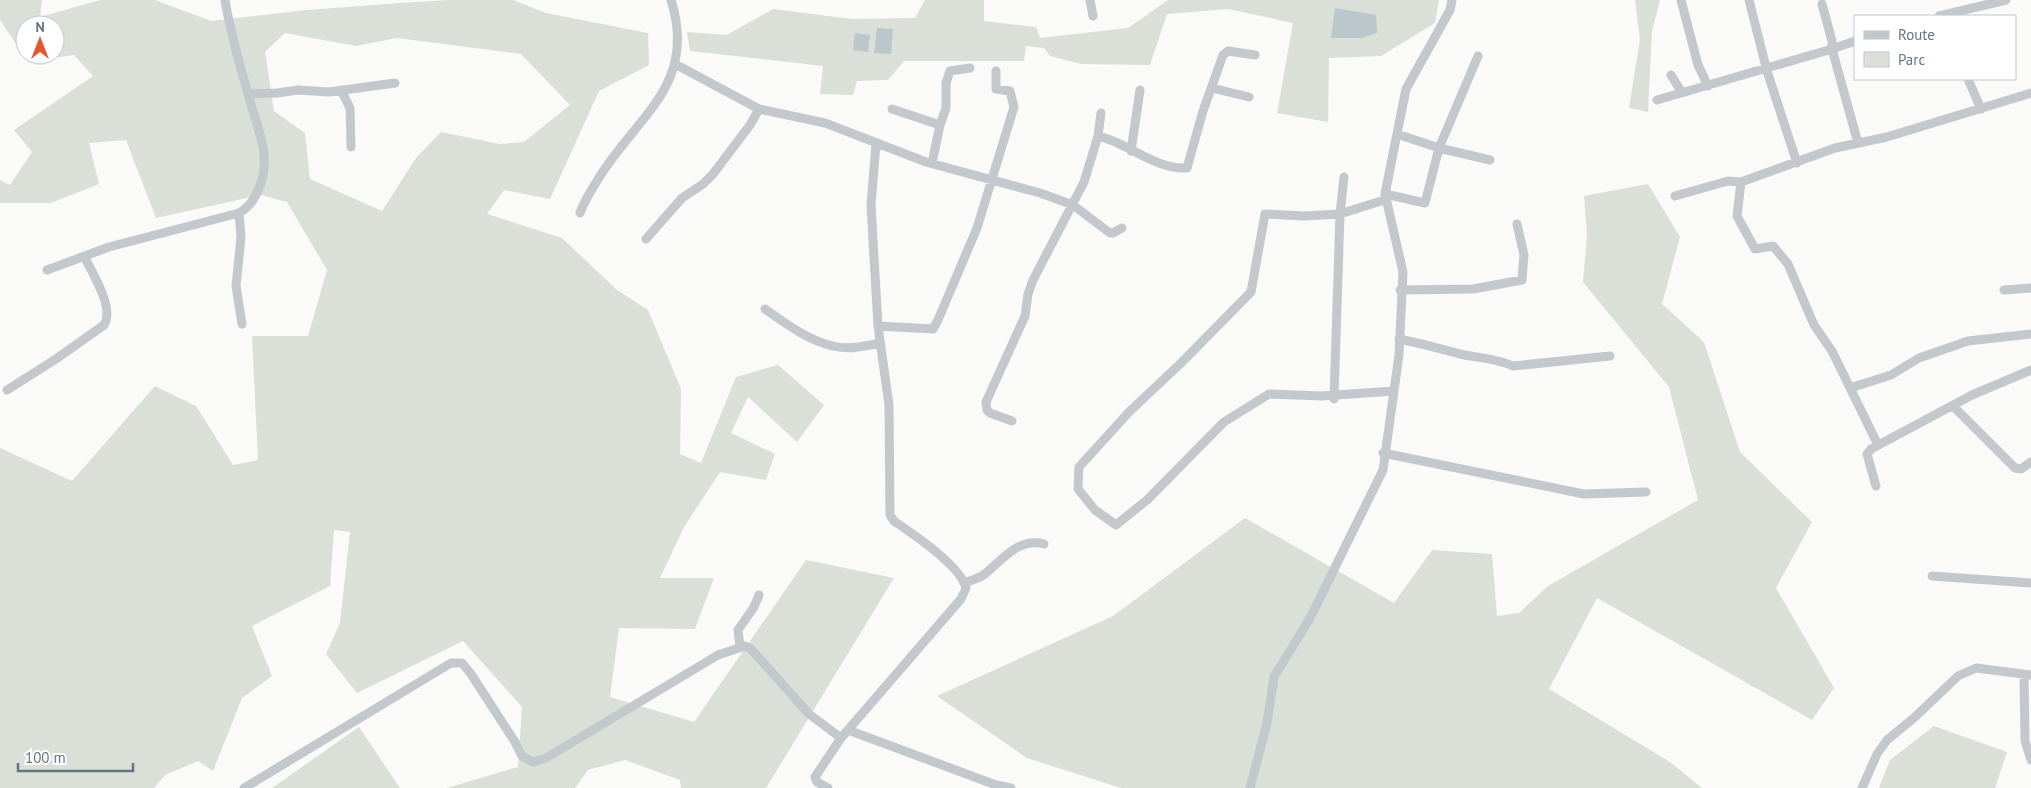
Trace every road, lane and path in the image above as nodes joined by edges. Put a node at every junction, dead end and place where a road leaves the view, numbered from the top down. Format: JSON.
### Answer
{"nodes":[{"id":1,"x":225,"y":0,"type":"edge"},
{"id":2,"x":672,"y":0,"type":"edge"},
{"id":3,"x":1090,"y":0,"type":"edge"},
{"id":4,"x":1452,"y":0,"type":"edge"},
{"id":5,"x":1681,"y":0,"type":"edge"},
{"id":6,"x":1749,"y":0,"type":"edge"},
{"id":7,"x":2006,"y":0,"type":"edge"},
{"id":8,"x":1822,"y":4,"type":"dead end"},
{"id":9,"x":1946,"y":15,"type":"edge"},
{"id":10,"x":1093,"y":16,"type":"dead end"},
{"id":11,"x":1854,"y":41,"type":"edge"},
{"id":12,"x":1832,"y":49,"type":"junction"},
{"id":13,"x":1255,"y":55,"type":"dead end"},
{"id":14,"x":1478,"y":56,"type":"dead end"},
{"id":15,"x":675,"y":64,"type":"junction"},
{"id":16,"x":970,"y":68,"type":"dead end"},
{"id":17,"x":1767,"y":69,"type":"junction"},
{"id":18,"x":996,"y":70,"type":"dead end"},
{"id":19,"x":1671,"y":75,"type":"dead end"},
{"id":20,"x":1968,"y":80,"type":"edge"},
{"id":21,"x":395,"y":83,"type":"dead end"},
{"id":22,"x":1708,"y":86,"type":"junction"},
{"id":23,"x":1212,"y":88,"type":"junction"},
{"id":24,"x":341,"y":90,"type":"junction"},
{"id":25,"x":1140,"y":90,"type":"dead end"},
{"id":26,"x":1682,"y":93,"type":"junction"},
{"id":27,"x":2031,"y":93,"type":"edge"},
{"id":28,"x":248,"y":94,"type":"junction"},
{"id":29,"x":1249,"y":97,"type":"dead end"},
{"id":30,"x":1657,"y":100,"type":"dead end"},
{"id":31,"x":758,"y":109,"type":"junction"},
{"id":32,"x":892,"y":109,"type":"dead end"},
{"id":33,"x":1981,"y":109,"type":"junction"},
{"id":34,"x":1101,"y":113,"type":"dead end"},
{"id":35,"x":940,"y":125,"type":"junction"},
{"id":36,"x":1397,"y":134,"type":"junction"},
{"id":37,"x":1098,"y":136,"type":"junction"},
{"id":38,"x":1858,"y":143,"type":"junction"},
{"id":39,"x":876,"y":144,"type":"junction"},
{"id":40,"x":351,"y":147,"type":"dead end"},
{"id":41,"x":1440,"y":148,"type":"junction"},
{"id":42,"x":1131,"y":151,"type":"junction"},
{"id":43,"x":1490,"y":160,"type":"dead end"},
{"id":44,"x":932,"y":163,"type":"junction"},
{"id":45,"x":1797,"y":163,"type":"junction"},
{"id":46,"x":1344,"y":177,"type":"dead end"},
{"id":47,"x":993,"y":179,"type":"junction"},
{"id":48,"x":1741,"y":182,"type":"junction"},
{"id":49,"x":1675,"y":196,"type":"dead end"},
{"id":50,"x":1383,"y":198,"type":"junction"},
{"id":51,"x":1073,"y":205,"type":"junction"},
{"id":52,"x":239,"y":213,"type":"junction"},
{"id":53,"x":580,"y":213,"type":"dead end"},
{"id":54,"x":1340,"y":214,"type":"junction"},
{"id":55,"x":1517,"y":224,"type":"dead end"},
{"id":56,"x":1122,"y":228,"type":"dead end"},
{"id":57,"x":646,"y":239,"type":"dead end"},
{"id":58,"x":84,"y":256,"type":"junction"},
{"id":59,"x":47,"y":270,"type":"dead end"},
{"id":60,"x":2031,"y":288,"type":"edge"},
{"id":61,"x":1401,"y":290,"type":"junction"},
{"id":62,"x":2004,"y":290,"type":"dead end"},
{"id":63,"x":765,"y":309,"type":"dead end"},
{"id":64,"x":242,"y":324,"type":"dead end"},
{"id":65,"x":878,"y":326,"type":"junction"},
{"id":66,"x":2031,"y":334,"type":"edge"},
{"id":67,"x":1399,"y":339,"type":"junction"},
{"id":68,"x":880,"y":343,"type":"junction"},
{"id":69,"x":1610,"y":356,"type":"dead end"},
{"id":70,"x":2031,"y":370,"type":"edge"},
{"id":71,"x":1850,"y":388,"type":"junction"},
{"id":72,"x":7,"y":390,"type":"dead end"},
{"id":73,"x":1394,"y":391,"type":"junction"},
{"id":74,"x":1334,"y":397,"type":"junction"},
{"id":75,"x":1953,"y":406,"type":"junction"},
{"id":76,"x":1012,"y":421,"type":"dead end"},
{"id":77,"x":1878,"y":445,"type":"junction"},
{"id":78,"x":1384,"y":453,"type":"junction"},
{"id":79,"x":2031,"y":462,"type":"edge"},
{"id":80,"x":1876,"y":486,"type":"dead end"},
{"id":81,"x":1646,"y":492,"type":"dead end"},
{"id":82,"x":1044,"y":544,"type":"dead end"},
{"id":83,"x":1932,"y":576,"type":"dead end"},
{"id":84,"x":964,"y":583,"type":"junction"},
{"id":85,"x":2031,"y":583,"type":"edge"},
{"id":86,"x":759,"y":595,"type":"dead end"},
{"id":87,"x":740,"y":646,"type":"junction"},
{"id":88,"x":2028,"y":675,"type":"edge"},
{"id":89,"x":848,"y":730,"type":"junction"},
{"id":90,"x":842,"y":738,"type":"junction"},
{"id":91,"x":2028,"y":741,"type":"edge"},
{"id":92,"x":2031,"y":760,"type":"edge"},
{"id":93,"x":995,"y":786,"type":"edge"},
{"id":94,"x":244,"y":788,"type":"edge"},
{"id":95,"x":828,"y":788,"type":"edge"},
{"id":96,"x":1011,"y":788,"type":"edge"},
{"id":97,"x":1250,"y":788,"type":"edge"},
{"id":98,"x":1862,"y":788,"type":"edge"}],
"edges":[{"from":1,"to":28,"type":"street"},
{"from":2,"to":15,"type":"street"},
{"from":3,"to":10,"type":"street"},
{"from":4,"to":36,"type":"street"},
{"from":5,"to":22,"type":"street"},
{"from":6,"to":17,"type":"street"},
{"from":7,"to":9,"type":"street"},
{"from":8,"to":12,"type":"street"},
{"from":11,"to":12,"type":"street"},
{"from":12,"to":17,"type":"street"},
{"from":12,"to":38,"type":"street"},
{"from":13,"to":23,"type":"street"},
{"from":14,"to":41,"type":"street"},
{"from":15,"to":31,"type":"street"},
{"from":15,"to":53,"type":"street"},
{"from":16,"to":35,"type":"street"},
{"from":17,"to":22,"type":"street"},
{"from":17,"to":45,"type":"street"},
{"from":18,"to":47,"type":"street"},
{"from":19,"to":26,"type":"street"},
{"from":20,"to":33,"type":"street"},
{"from":21,"to":24,"type":"street"},
{"from":22,"to":26,"type":"street"},
{"from":23,"to":29,"type":"street"},
{"from":23,"to":42,"type":"street"},
{"from":24,"to":28,"type":"street"},
{"from":24,"to":40,"type":"street"},
{"from":25,"to":42,"type":"street"},
{"from":26,"to":30,"type":"street"},
{"from":27,"to":33,"type":"street"},
{"from":28,"to":52,"type":"street"},
{"from":31,"to":39,"type":"street"},
{"from":31,"to":57,"type":"street"},
{"from":32,"to":35,"type":"street"},
{"from":33,"to":38,"type":"street"},
{"from":34,"to":37,"type":"street"},
{"from":35,"to":44,"type":"street"},
{"from":36,"to":41,"type":"street"},
{"from":36,"to":50,"type":"street"},
{"from":37,"to":42,"type":"street"},
{"from":37,"to":51,"type":"street"},
{"from":38,"to":45,"type":"street"},
{"from":39,"to":44,"type":"street"},
{"from":39,"to":65,"type":"street"},
{"from":41,"to":43,"type":"street"},
{"from":41,"to":50,"type":"street"},
{"from":44,"to":47,"type":"street"},
{"from":45,"to":48,"type":"street"},
{"from":46,"to":54,"type":"street"},
{"from":47,"to":51,"type":"street"},
{"from":47,"to":65,"type":"street"},
{"from":48,"to":49,"type":"street"},
{"from":48,"to":71,"type":"street"},
{"from":50,"to":54,"type":"street"},
{"from":50,"to":61,"type":"street"},
{"from":51,"to":56,"type":"street"},
{"from":51,"to":76,"type":"street"},
{"from":52,"to":58,"type":"street"},
{"from":52,"to":64,"type":"street"},
{"from":54,"to":74,"type":"street"},
{"from":54,"to":74,"type":"street"},
{"from":55,"to":61,"type":"street"},
{"from":58,"to":59,"type":"street"},
{"from":58,"to":72,"type":"street"},
{"from":60,"to":62,"type":"street"},
{"from":61,"to":67,"type":"street"},
{"from":63,"to":68,"type":"street"},
{"from":65,"to":68,"type":"street"},
{"from":66,"to":71,"type":"street"},
{"from":67,"to":69,"type":"street"},
{"from":67,"to":73,"type":"street"},
{"from":68,"to":84,"type":"street"},
{"from":70,"to":75,"type":"street"},
{"from":71,"to":77,"type":"street"},
{"from":73,"to":74,"type":"street"},
{"from":73,"to":78,"type":"street"},
{"from":75,"to":77,"type":"street"},
{"from":75,"to":79,"type":"street"},
{"from":77,"to":80,"type":"street"},
{"from":78,"to":81,"type":"street"},
{"from":78,"to":97,"type":"street"},
{"from":82,"to":84,"type":"street"},
{"from":83,"to":85,"type":"street"},
{"from":84,"to":89,"type":"street"},
{"from":86,"to":87,"type":"street"},
{"from":87,"to":90,"type":"street"},
{"from":87,"to":94,"type":"street"},
{"from":88,"to":91,"type":"street"},
{"from":88,"to":98,"type":"street"},
{"from":89,"to":90,"type":"street"},
{"from":89,"to":93,"type":"street"},
{"from":90,"to":95,"type":"street"},
{"from":91,"to":92,"type":"street"},
{"from":93,"to":96,"type":"street"}]}
